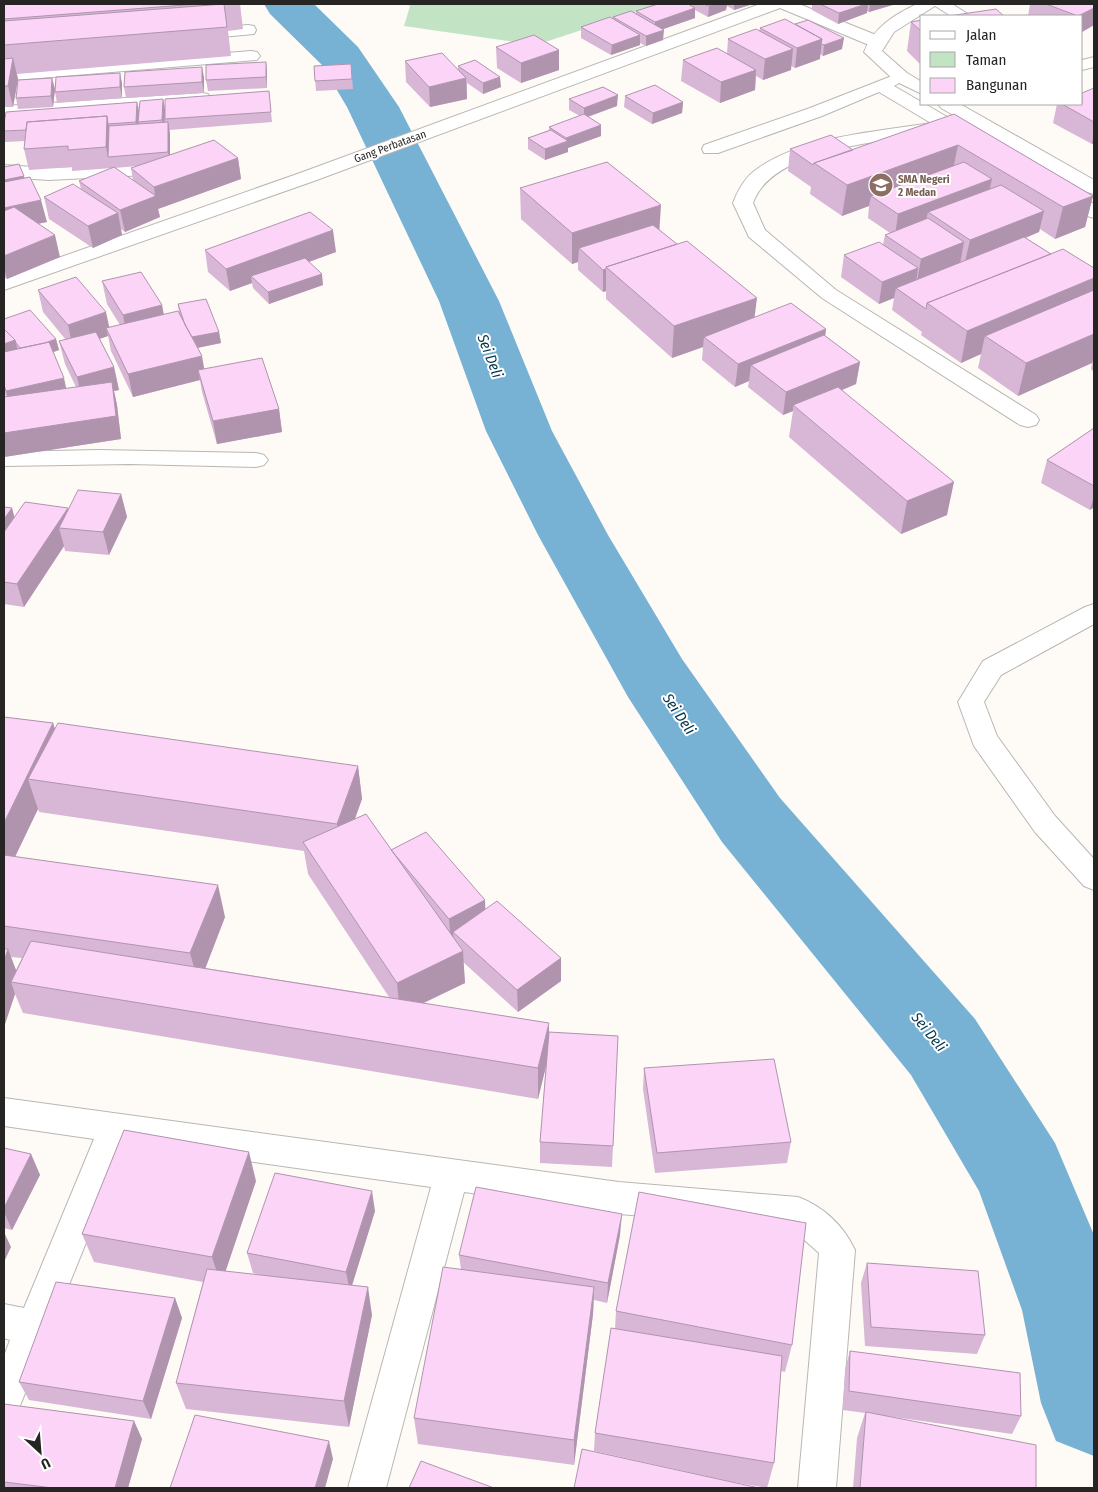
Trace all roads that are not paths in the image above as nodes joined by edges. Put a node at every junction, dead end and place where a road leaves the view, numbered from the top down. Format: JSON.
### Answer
{"nodes":[{"id":1,"x":775,"y":4,"type":"edge"},
{"id":2,"x":785,"y":4,"type":"edge"},
{"id":3,"x":930,"y":4,"type":"edge"},
{"id":4,"x":940,"y":4,"type":"edge"},
{"id":5,"x":961,"y":15,"type":"edge"},
{"id":6,"x":248,"y":30,"type":"dead end"},
{"id":7,"x":172,"y":36,"type":"edge"},
{"id":8,"x":875,"y":41,"type":"junction"},
{"id":9,"x":251,"y":56,"type":"dead end"},
{"id":10,"x":4,"y":76,"type":"edge"},
{"id":11,"x":901,"y":77,"type":"junction"},
{"id":12,"x":881,"y":86,"type":"junction"},
{"id":13,"x":920,"y":88,"type":"edge"},
{"id":14,"x":220,"y":97,"type":"edge"},
{"id":15,"x":949,"y":105,"type":"edge"},
{"id":16,"x":4,"y":111,"type":"edge"},
{"id":17,"x":816,"y":112,"type":"junction"},
{"id":18,"x":948,"y":125,"type":"junction"},
{"id":19,"x":860,"y":140,"type":"junction"},
{"id":20,"x":974,"y":141,"type":"edge"},
{"id":21,"x":711,"y":149,"type":"dead end"},
{"id":22,"x":159,"y":170,"type":"edge"},
{"id":23,"x":4,"y":171,"type":"edge"},
{"id":24,"x":1043,"y":182,"type":"edge"},
{"id":25,"x":1094,"y":188,"type":"edge"},
{"id":26,"x":1094,"y":212,"type":"edge"},
{"id":27,"x":4,"y":284,"type":"edge"},
{"id":28,"x":1028,"y":420,"type":"dead end"},
{"id":29,"x":4,"y":459,"type":"edge"},
{"id":30,"x":256,"y":460,"type":"dead end"},
{"id":31,"x":1094,"y":613,"type":"edge"},
{"id":32,"x":1094,"y":878,"type":"edge"},
{"id":33,"x":4,"y":1112,"type":"edge"},
{"id":34,"x":116,"y":1126,"type":"junction"},
{"id":35,"x":451,"y":1175,"type":"junction"},
{"id":36,"x":19,"y":1324,"type":"edge"},
{"id":37,"x":4,"y":1400,"type":"edge"},
{"id":38,"x":367,"y":1488,"type":"edge"},
{"id":39,"x":817,"y":1488,"type":"edge"}],
"edges":[{"from":1,"to":27,"type":"street","name":"Gang Perbatasan"},
{"from":2,"to":8,"type":"street"},
{"from":3,"to":8,"type":"street"},
{"from":4,"to":5,"type":"street"},
{"from":6,"to":7,"type":"street"},
{"from":8,"to":11,"type":"street"},
{"from":9,"to":10,"type":"street"},
{"from":11,"to":12,"type":"street"},
{"from":11,"to":13,"type":"street"},
{"from":12,"to":17,"type":"street"},
{"from":12,"to":18,"type":"street"},
{"from":14,"to":16,"type":"street"},
{"from":15,"to":25,"type":"street"},
{"from":17,"to":19,"type":"street"},
{"from":17,"to":21,"type":"street"},
{"from":18,"to":19,"type":"street"},
{"from":18,"to":20,"type":"street"},
{"from":19,"to":28,"type":"street"},
{"from":22,"to":23,"type":"street"},
{"from":24,"to":26,"type":"street"},
{"from":29,"to":30,"type":"street"},
{"from":31,"to":32,"type":"street"},
{"from":33,"to":34,"type":"street"},
{"from":34,"to":35,"type":"street"},
{"from":34,"to":36,"type":"street"},
{"from":35,"to":38,"type":"street"},
{"from":35,"to":39,"type":"street"},
{"from":36,"to":37,"type":"street"}]}
